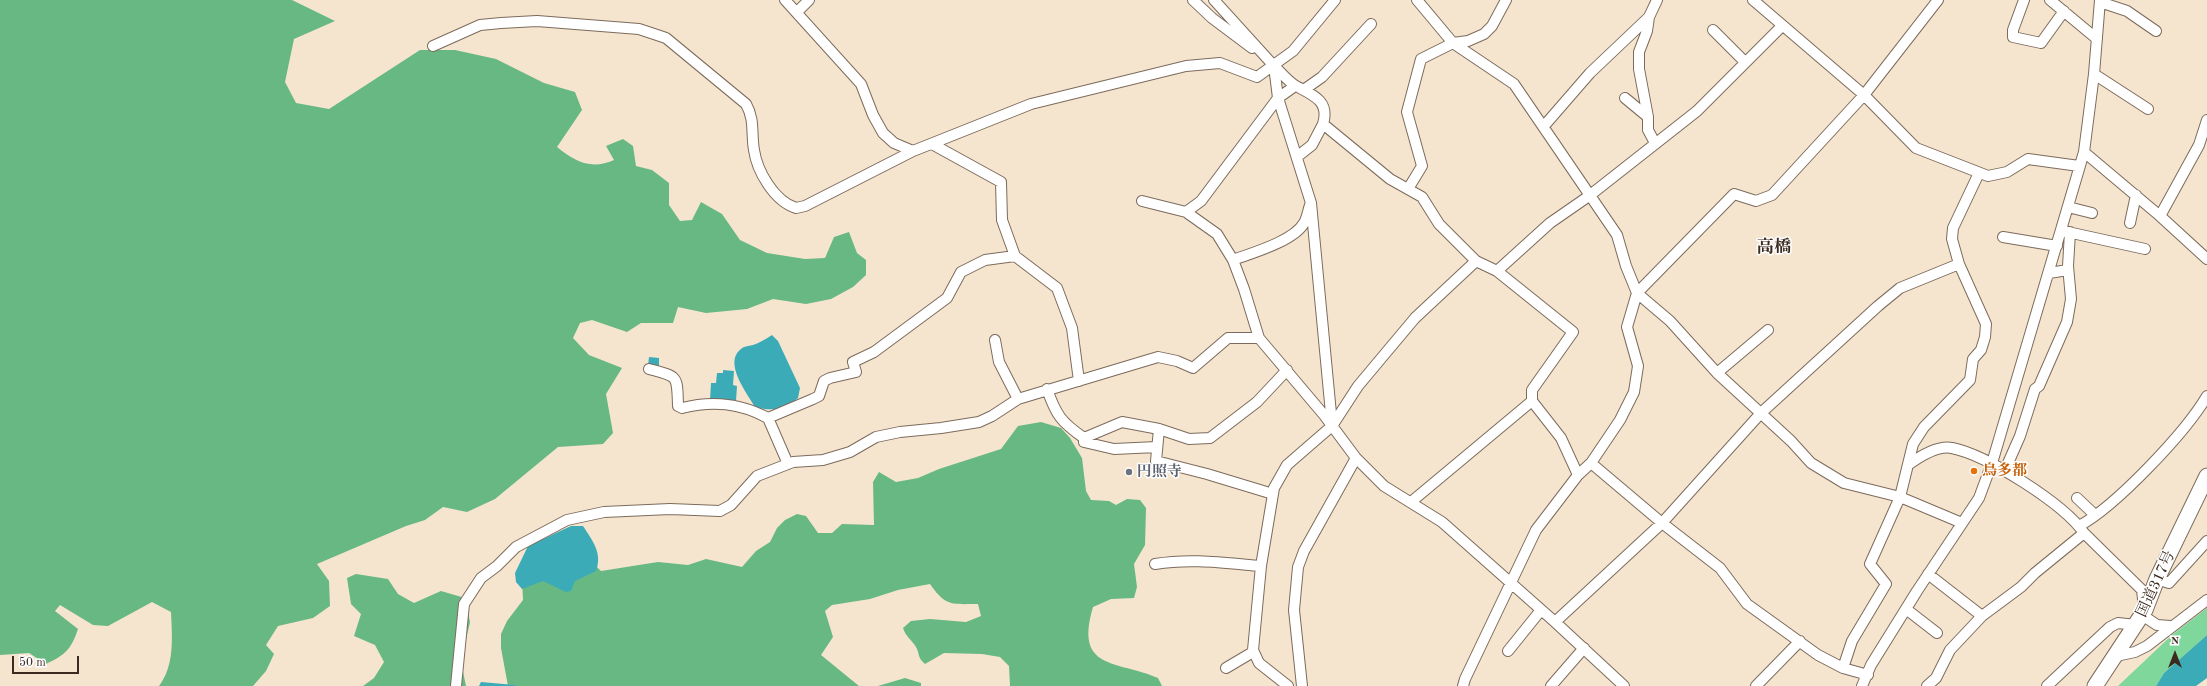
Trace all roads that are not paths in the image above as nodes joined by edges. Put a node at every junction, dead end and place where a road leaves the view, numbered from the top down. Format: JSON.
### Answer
{"nodes":[{"id":1,"x":784,"y":0,"type":"edge"},
{"id":2,"x":809,"y":0,"type":"edge"},
{"id":3,"x":1193,"y":0,"type":"edge"},
{"id":4,"x":1214,"y":0,"type":"edge"},
{"id":5,"x":1336,"y":0,"type":"edge"},
{"id":6,"x":1417,"y":0,"type":"edge"},
{"id":7,"x":1506,"y":0,"type":"edge"},
{"id":8,"x":1657,"y":0,"type":"edge"},
{"id":9,"x":1753,"y":0,"type":"edge"},
{"id":10,"x":1938,"y":0,"type":"edge"},
{"id":11,"x":2024,"y":0,"type":"edge"},
{"id":12,"x":2050,"y":0,"type":"edge"},
{"id":13,"x":2100,"y":1,"type":"edge"},
{"id":14,"x":2064,"y":11,"type":"junction"},
{"id":15,"x":797,"y":12,"type":"junction"},
{"id":16,"x":1649,"y":18,"type":"junction"},
{"id":17,"x":1371,"y":24,"type":"dead end"},
{"id":18,"x":1782,"y":26,"type":"junction"},
{"id":19,"x":1713,"y":30,"type":"dead end"},
{"id":20,"x":2156,"y":31,"type":"dead end"},
{"id":21,"x":2097,"y":40,"type":"junction"},
{"id":22,"x":1453,"y":43,"type":"junction"},
{"id":23,"x":433,"y":46,"type":"dead end"},
{"id":24,"x":1745,"y":62,"type":"junction"},
{"id":25,"x":1274,"y":66,"type":"junction"},
{"id":26,"x":2094,"y":74,"type":"junction"},
{"id":27,"x":1295,"y":86,"type":"junction"},
{"id":28,"x":1306,"y":89,"type":"junction"},
{"id":29,"x":1864,"y":95,"type":"junction"},
{"id":30,"x":1278,"y":98,"type":"junction"},
{"id":31,"x":1625,"y":98,"type":"dead end"},
{"id":32,"x":2148,"y":109,"type":"dead end"},
{"id":33,"x":1648,"y":117,"type":"junction"},
{"id":34,"x":2207,"y":120,"type":"edge"},
{"id":35,"x":1323,"y":124,"type":"junction"},
{"id":36,"x":1544,"y":126,"type":"junction"},
{"id":37,"x":1655,"y":143,"type":"junction"},
{"id":38,"x":932,"y":144,"type":"junction"},
{"id":39,"x":913,"y":150,"type":"junction"},
{"id":40,"x":2084,"y":152,"type":"junction"},
{"id":41,"x":1298,"y":156,"type":"junction"},
{"id":42,"x":2079,"y":166,"type":"junction"},
{"id":43,"x":1979,"y":173,"type":"junction"},
{"id":44,"x":1408,"y":189,"type":"junction"},
{"id":45,"x":1589,"y":196,"type":"junction"},
{"id":46,"x":2136,"y":196,"type":"junction"},
{"id":47,"x":1142,"y":201,"type":"dead end"},
{"id":48,"x":1311,"y":201,"type":"junction"},
{"id":49,"x":2068,"y":207,"type":"junction"},
{"id":50,"x":1186,"y":212,"type":"junction"},
{"id":51,"x":2092,"y":213,"type":"dead end"},
{"id":52,"x":2160,"y":216,"type":"junction"},
{"id":53,"x":2130,"y":223,"type":"dead end"},
{"id":54,"x":2066,"y":231,"type":"junction"},
{"id":55,"x":2003,"y":237,"type":"dead end"},
{"id":56,"x":2057,"y":246,"type":"junction"},
{"id":57,"x":2145,"y":249,"type":"dead end"},
{"id":58,"x":1015,"y":256,"type":"junction"},
{"id":59,"x":2207,"y":259,"type":"edge"},
{"id":60,"x":1233,"y":260,"type":"junction"},
{"id":61,"x":1476,"y":261,"type":"junction"},
{"id":62,"x":1959,"y":264,"type":"junction"},
{"id":63,"x":2068,"y":270,"type":"junction"},
{"id":64,"x":1497,"y":271,"type":"junction"},
{"id":65,"x":2049,"y":273,"type":"junction"},
{"id":66,"x":1637,"y":292,"type":"junction"},
{"id":67,"x":1768,"y":330,"type":"dead end"},
{"id":68,"x":1259,"y":338,"type":"junction"},
{"id":69,"x":995,"y":340,"type":"dead end"},
{"id":70,"x":649,"y":369,"type":"dead end"},
{"id":71,"x":1287,"y":370,"type":"junction"},
{"id":72,"x":1717,"y":373,"type":"junction"},
{"id":73,"x":1079,"y":381,"type":"junction"},
{"id":74,"x":1047,"y":389,"type":"junction"},
{"id":75,"x":2207,"y":396,"type":"edge"},
{"id":76,"x":1018,"y":399,"type":"junction"},
{"id":77,"x":1532,"y":401,"type":"junction"},
{"id":78,"x":1761,"y":413,"type":"junction"},
{"id":79,"x":768,"y":418,"type":"junction"},
{"id":80,"x":1332,"y":426,"type":"junction"},
{"id":81,"x":1159,"y":429,"type":"junction"},
{"id":82,"x":1084,"y":438,"type":"junction"},
{"id":83,"x":1157,"y":447,"type":"junction"},
{"id":84,"x":1356,"y":458,"type":"junction"},
{"id":85,"x":1591,"y":463,"type":"junction"},
{"id":86,"x":1992,"y":463,"type":"junction"},
{"id":87,"x":788,"y":464,"type":"junction"},
{"id":88,"x":1908,"y":466,"type":"junction"},
{"id":89,"x":2005,"y":470,"type":"junction"},
{"id":90,"x":1578,"y":475,"type":"junction"},
{"id":91,"x":2207,"y":476,"type":"edge"},
{"id":92,"x":1273,"y":494,"type":"junction"},
{"id":93,"x":1900,"y":497,"type":"junction"},
{"id":94,"x":2077,"y":498,"type":"dead end"},
{"id":95,"x":1411,"y":502,"type":"junction"},
{"id":96,"x":2095,"y":515,"type":"junction"},
{"id":97,"x":1662,"y":523,"type":"junction"},
{"id":98,"x":1962,"y":523,"type":"junction"},
{"id":99,"x":2081,"y":530,"type":"junction"},
{"id":100,"x":2207,"y":541,"type":"edge"},
{"id":101,"x":1155,"y":564,"type":"dead end"},
{"id":102,"x":1262,"y":566,"type":"junction"},
{"id":103,"x":1928,"y":574,"type":"junction"},
{"id":104,"x":2157,"y":579,"type":"junction"},
{"id":105,"x":1510,"y":584,"type":"junction"},
{"id":106,"x":2207,"y":600,"type":"edge"},
{"id":107,"x":1906,"y":609,"type":"junction"},
{"id":108,"x":1541,"y":610,"type":"junction"},
{"id":109,"x":2145,"y":610,"type":"junction"},
{"id":110,"x":1982,"y":616,"type":"junction"},
{"id":111,"x":1555,"y":622,"type":"junction"},
{"id":112,"x":2136,"y":625,"type":"junction"},
{"id":113,"x":2171,"y":626,"type":"junction"},
{"id":114,"x":1937,"y":633,"type":"dead end"},
{"id":115,"x":1800,"y":641,"type":"junction"},
{"id":116,"x":1584,"y":648,"type":"junction"},
{"id":117,"x":1508,"y":651,"type":"dead end"},
{"id":118,"x":1253,"y":652,"type":"junction"},
{"id":119,"x":2116,"y":656,"type":"junction"},
{"id":120,"x":1226,"y":668,"type":"dead end"},
{"id":121,"x":1844,"y":668,"type":"junction"},
{"id":122,"x":1868,"y":675,"type":"junction"},
{"id":123,"x":456,"y":686,"type":"edge"},
{"id":124,"x":1288,"y":686,"type":"edge"},
{"id":125,"x":1302,"y":686,"type":"edge"},
{"id":126,"x":1463,"y":686,"type":"edge"},
{"id":127,"x":1551,"y":686,"type":"edge"},
{"id":128,"x":1624,"y":686,"type":"edge"},
{"id":129,"x":1756,"y":686,"type":"edge"},
{"id":130,"x":1862,"y":686,"type":"edge"},
{"id":131,"x":1927,"y":686,"type":"edge"},
{"id":132,"x":2047,"y":686,"type":"edge"},
{"id":133,"x":2095,"y":686,"type":"edge"}],
"edges":[{"from":1,"to":15,"type":"street"},
{"from":2,"to":15,"type":"street"},
{"from":3,"to":25,"type":"street"},
{"from":4,"to":25,"type":"street"},
{"from":5,"to":25,"type":"street"},
{"from":6,"to":22,"type":"street"},
{"from":7,"to":22,"type":"street"},
{"from":8,"to":16,"type":"street"},
{"from":9,"to":18,"type":"street"},
{"from":10,"to":29,"type":"street"},
{"from":11,"to":14,"type":"street"},
{"from":12,"to":14,"type":"street"},
{"from":13,"to":20,"type":"street"},
{"from":13,"to":21,"type":"street"},
{"from":14,"to":21,"type":"street"},
{"from":15,"to":39,"type":"street"},
{"from":16,"to":33,"type":"street"},
{"from":16,"to":36,"type":"street"},
{"from":17,"to":28,"type":"street"},
{"from":18,"to":24,"type":"street"},
{"from":18,"to":29,"type":"street"},
{"from":19,"to":24,"type":"street"},
{"from":21,"to":26,"type":"street"},
{"from":22,"to":36,"type":"street"},
{"from":22,"to":44,"type":"street"},
{"from":23,"to":39,"type":"street"},
{"from":24,"to":37,"type":"street"},
{"from":25,"to":27,"type":"street"},
{"from":25,"to":30,"type":"street"},
{"from":25,"to":38,"type":"street"},
{"from":26,"to":32,"type":"street"},
{"from":26,"to":40,"type":"street"},
{"from":27,"to":28,"type":"street"},
{"from":27,"to":30,"type":"street"},
{"from":28,"to":35,"type":"street"},
{"from":29,"to":43,"type":"street"},
{"from":29,"to":66,"type":"street"},
{"from":30,"to":41,"type":"street"},
{"from":30,"to":50,"type":"street"},
{"from":31,"to":33,"type":"street"},
{"from":33,"to":37,"type":"street"},
{"from":34,"to":52,"type":"street"},
{"from":35,"to":41,"type":"street"},
{"from":35,"to":44,"type":"street"},
{"from":36,"to":45,"type":"street"},
{"from":37,"to":45,"type":"street"},
{"from":38,"to":39,"type":"street"},
{"from":38,"to":58,"type":"street"},
{"from":40,"to":42,"type":"street"},
{"from":40,"to":46,"type":"street"},
{"from":41,"to":48,"type":"street"},
{"from":42,"to":43,"type":"street"},
{"from":42,"to":49,"type":"street"},
{"from":43,"to":62,"type":"street"},
{"from":44,"to":61,"type":"street"},
{"from":45,"to":64,"type":"street"},
{"from":45,"to":66,"type":"street"},
{"from":46,"to":52,"type":"street"},
{"from":46,"to":53,"type":"street"},
{"from":47,"to":50,"type":"street"},
{"from":48,"to":60,"type":"street"},
{"from":48,"to":80,"type":"street"},
{"from":49,"to":51,"type":"street"},
{"from":49,"to":54,"type":"street"},
{"from":50,"to":60,"type":"street"},
{"from":52,"to":59,"type":"street"},
{"from":54,"to":56,"type":"street"},
{"from":54,"to":57,"type":"street"},
{"from":54,"to":63,"type":"street"},
{"from":55,"to":56,"type":"street"},
{"from":56,"to":65,"type":"street"},
{"from":58,"to":73,"type":"street"},
{"from":58,"to":79,"type":"street"},
{"from":60,"to":68,"type":"street"},
{"from":61,"to":64,"type":"street"},
{"from":61,"to":80,"type":"street"},
{"from":62,"to":78,"type":"street"},
{"from":62,"to":88,"type":"street"},
{"from":63,"to":65,"type":"street"},
{"from":63,"to":89,"type":"street"},
{"from":64,"to":77,"type":"street"},
{"from":65,"to":86,"type":"street"},
{"from":66,"to":72,"type":"street"},
{"from":66,"to":85,"type":"street"},
{"from":67,"to":72,"type":"street"},
{"from":68,"to":71,"type":"street"},
{"from":68,"to":73,"type":"street"},
{"from":69,"to":76,"type":"street"},
{"from":70,"to":79,"type":"street"},
{"from":71,"to":80,"type":"street"},
{"from":71,"to":81,"type":"street"},
{"from":72,"to":78,"type":"street"},
{"from":73,"to":74,"type":"street"},
{"from":74,"to":76,"type":"street"},
{"from":74,"to":82,"type":"street"},
{"from":75,"to":96,"type":"street"},
{"from":76,"to":87,"type":"street"},
{"from":77,"to":90,"type":"street"},
{"from":77,"to":95,"type":"street"},
{"from":78,"to":93,"type":"street"},
{"from":78,"to":97,"type":"street"},
{"from":79,"to":87,"type":"street"},
{"from":80,"to":84,"type":"street"},
{"from":80,"to":92,"type":"street"},
{"from":81,"to":82,"type":"street"},
{"from":81,"to":83,"type":"street"},
{"from":82,"to":83,"type":"street"},
{"from":83,"to":92,"type":"street"},
{"from":84,"to":95,"type":"street"},
{"from":84,"to":125,"type":"street"},
{"from":85,"to":90,"type":"street"},
{"from":85,"to":97,"type":"street"},
{"from":86,"to":88,"type":"street"},
{"from":86,"to":89,"type":"street"},
{"from":86,"to":98,"type":"street"},
{"from":87,"to":123,"type":"street"},
{"from":88,"to":93,"type":"street"},
{"from":89,"to":99,"type":"street"},
{"from":90,"to":105,"type":"street"},
{"from":91,"to":104,"type":"highway","name":"国道317号"},
{"from":92,"to":102,"type":"street"},
{"from":93,"to":98,"type":"street"},
{"from":93,"to":121,"type":"street"},
{"from":94,"to":96,"type":"street"},
{"from":95,"to":105,"type":"street"},
{"from":96,"to":99,"type":"street"},
{"from":97,"to":111,"type":"street"},
{"from":97,"to":115,"type":"street"},
{"from":98,"to":103,"type":"street"},
{"from":99,"to":109,"type":"street"},
{"from":99,"to":110,"type":"street"},
{"from":100,"to":104,"type":"street"},
{"from":101,"to":102,"type":"street"},
{"from":102,"to":118,"type":"street"},
{"from":103,"to":107,"type":"street"},
{"from":103,"to":110,"type":"street"},
{"from":104,"to":109,"type":"highway","name":"国道317号"},
{"from":105,"to":108,"type":"street"},
{"from":105,"to":126,"type":"street"},
{"from":106,"to":113,"type":"street"},
{"from":107,"to":114,"type":"street"},
{"from":107,"to":122,"type":"street"},
{"from":108,"to":111,"type":"street"},
{"from":108,"to":117,"type":"street"},
{"from":109,"to":112,"type":"highway","name":"国道317号"},
{"from":109,"to":113,"type":"street"},
{"from":110,"to":131,"type":"street"},
{"from":111,"to":116,"type":"street"},
{"from":112,"to":119,"type":"highway","name":"国道317号"},
{"from":112,"to":132,"type":"street"},
{"from":113,"to":119,"type":"street"},
{"from":115,"to":121,"type":"street"},
{"from":115,"to":129,"type":"street"},
{"from":116,"to":127,"type":"street"},
{"from":116,"to":128,"type":"street"},
{"from":118,"to":120,"type":"street"},
{"from":118,"to":124,"type":"street"},
{"from":119,"to":133,"type":"highway","name":"国道317号"},
{"from":121,"to":122,"type":"street"},
{"from":122,"to":130,"type":"street"}]}
